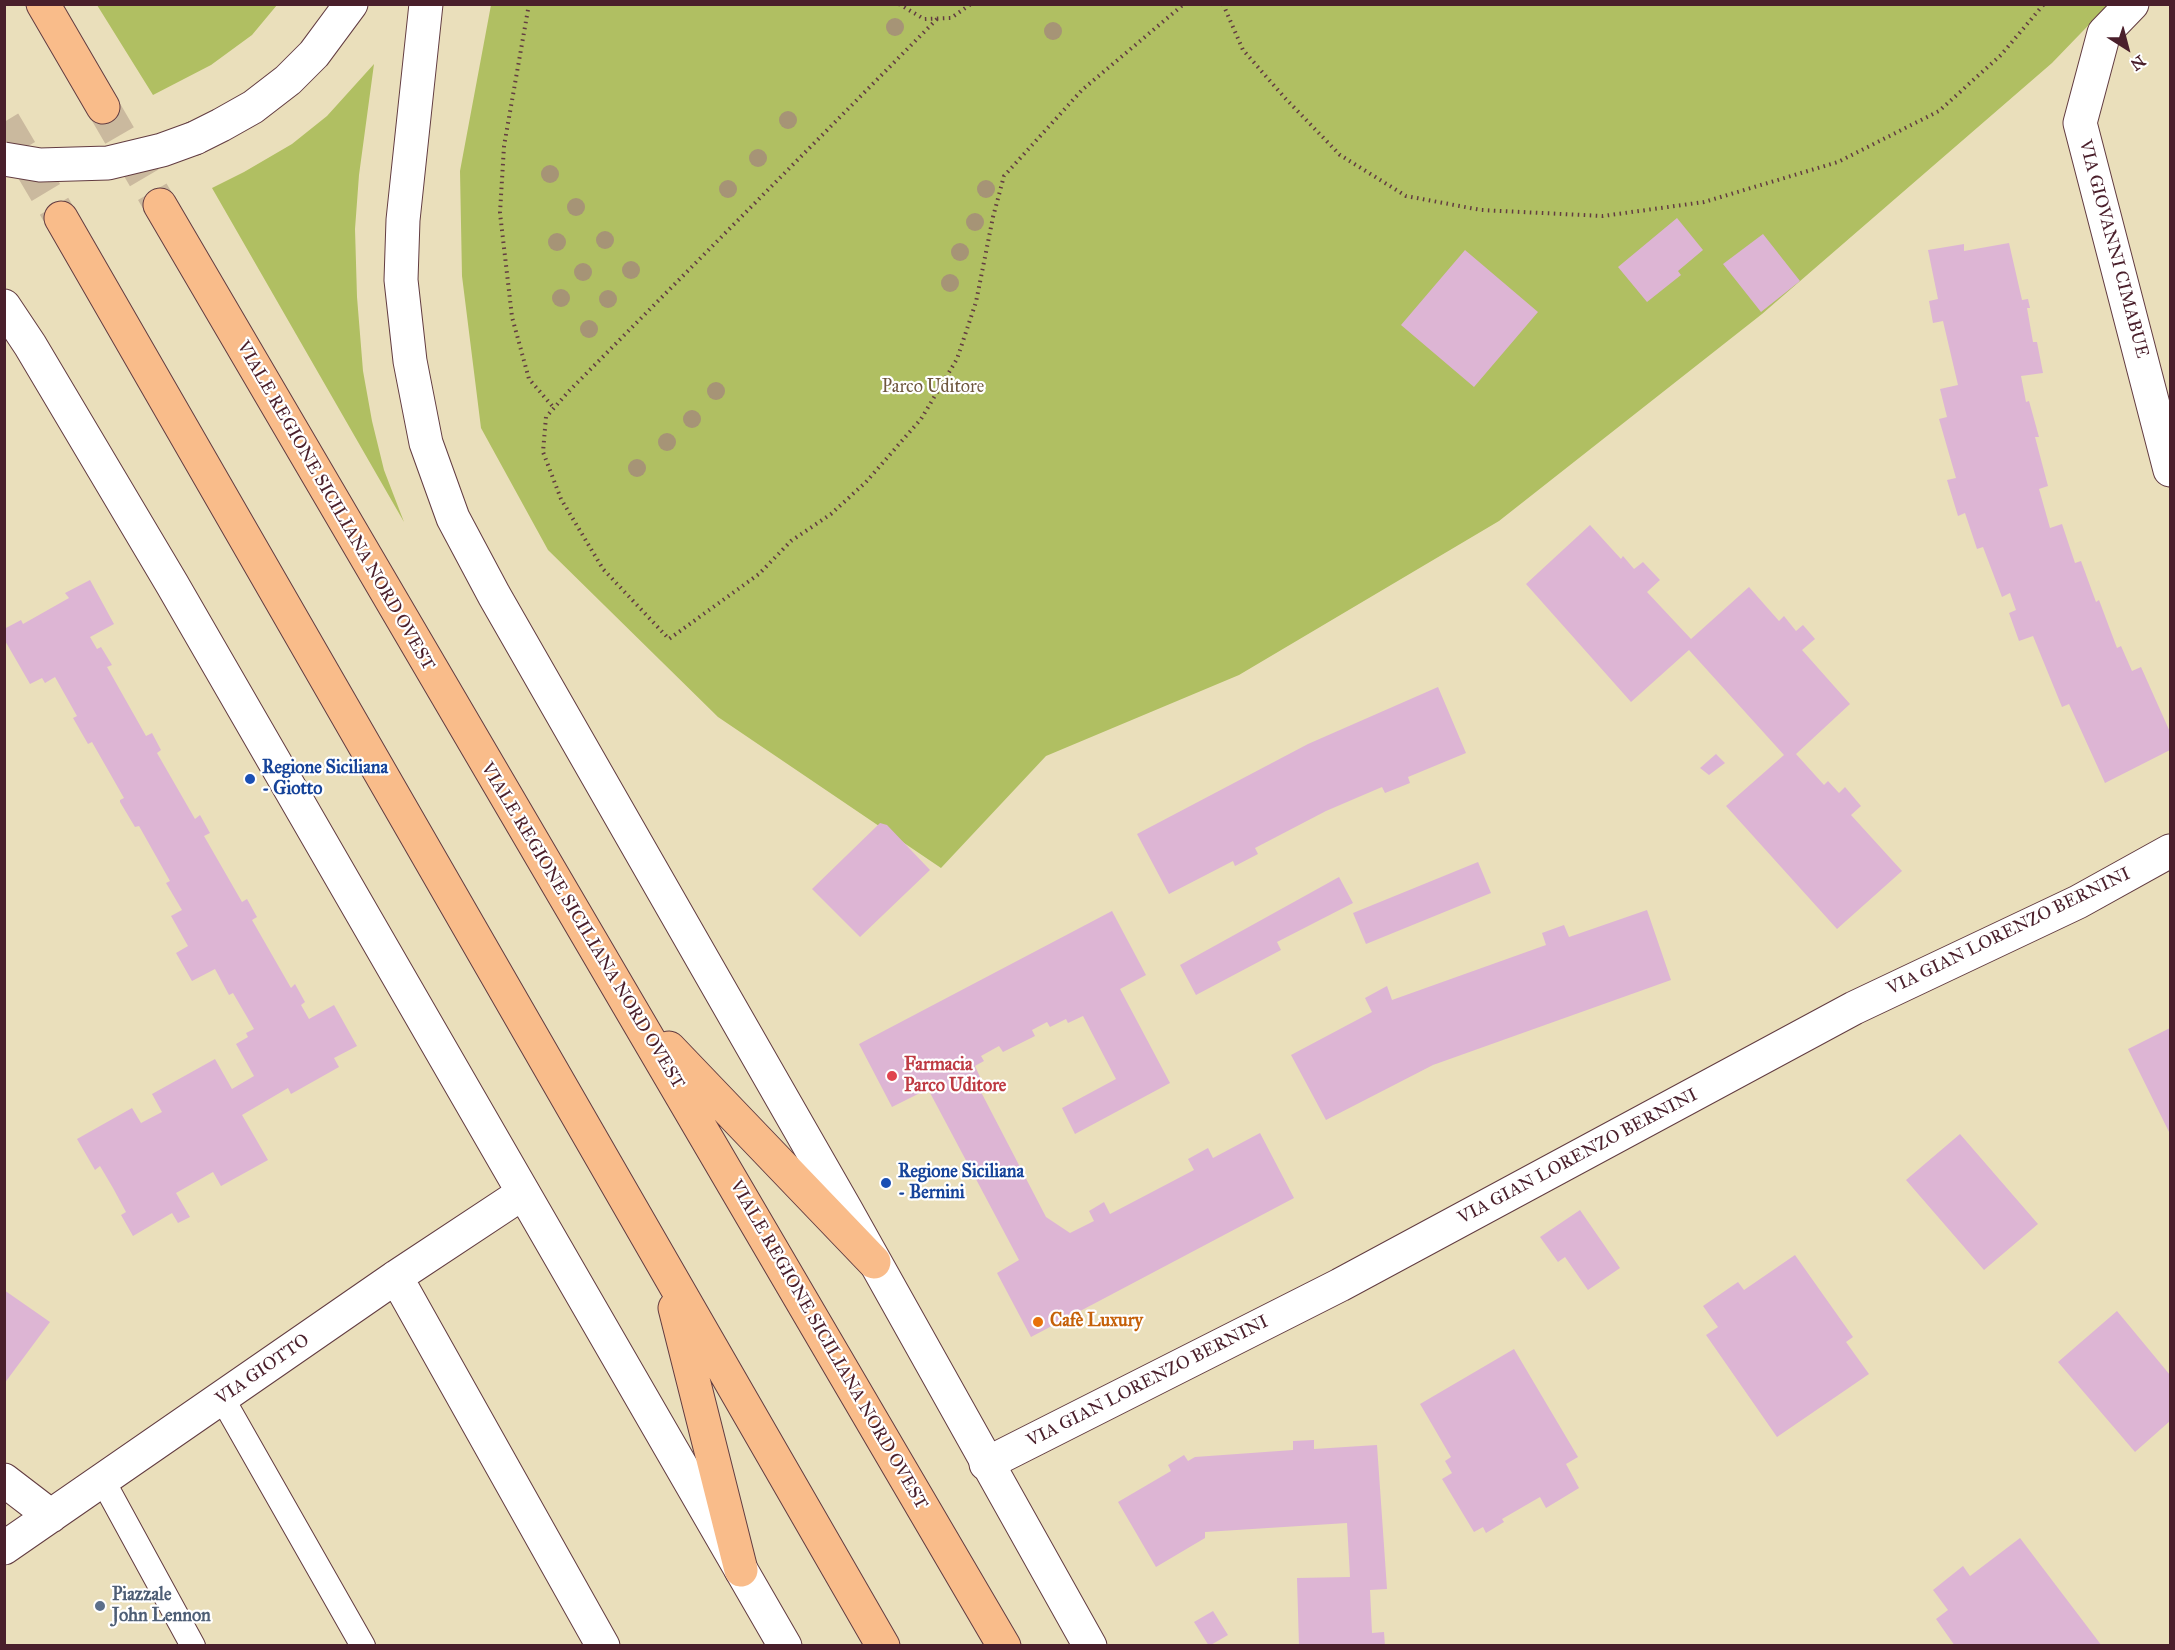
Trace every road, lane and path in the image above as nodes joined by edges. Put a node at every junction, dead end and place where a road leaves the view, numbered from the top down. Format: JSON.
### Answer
{"nodes":[{"id":1,"x":43,"y":4,"type":"edge"},
{"id":2,"x":351,"y":4,"type":"edge"},
{"id":3,"x":426,"y":4,"type":"edge"},
{"id":4,"x":529,"y":4,"type":"edge"},
{"id":5,"x":899,"y":4,"type":"edge"},
{"id":6,"x":971,"y":4,"type":"edge"},
{"id":7,"x":1184,"y":4,"type":"edge"},
{"id":8,"x":1222,"y":4,"type":"edge"},
{"id":9,"x":2044,"y":4,"type":"edge"},
{"id":10,"x":2132,"y":4,"type":"edge"},
{"id":11,"x":937,"y":19,"type":"junction"},
{"id":12,"x":103,"y":107,"type":"tunnel mouth"},
{"id":13,"x":4,"y":159,"type":"edge"},
{"id":14,"x":160,"y":205,"type":"tunnel mouth"},
{"id":15,"x":61,"y":218,"type":"tunnel mouth"},
{"id":16,"x":4,"y":306,"type":"edge"},
{"id":17,"x":554,"y":408,"type":"junction"},
{"id":18,"x":2170,"y":470,"type":"edge"},
{"id":19,"x":2170,"y":851,"type":"edge"},
{"id":20,"x":631,"y":1008,"type":"junction"},
{"id":21,"x":523,"y":1193,"type":"junction"},
{"id":22,"x":874,"y":1262,"type":"junction"},
{"id":23,"x":666,"y":1271,"type":"junction"},
{"id":24,"x":396,"y":1277,"type":"junction"},
{"id":25,"x":222,"y":1398,"type":"junction"},
{"id":26,"x":986,"y":1464,"type":"junction"},
{"id":27,"x":4,"y":1480,"type":"edge"},
{"id":28,"x":103,"y":1481,"type":"junction"},
{"id":29,"x":51,"y":1516,"type":"junction"},
{"id":30,"x":4,"y":1548,"type":"edge"},
{"id":31,"x":741,"y":1570,"type":"junction"},
{"id":32,"x":193,"y":1646,"type":"edge"},
{"id":33,"x":363,"y":1646,"type":"edge"},
{"id":34,"x":603,"y":1646,"type":"edge"},
{"id":35,"x":785,"y":1646,"type":"edge"},
{"id":36,"x":883,"y":1646,"type":"edge"},
{"id":37,"x":1004,"y":1646,"type":"edge"},
{"id":38,"x":1090,"y":1646,"type":"edge"}],
"edges":[{"from":1,"to":12,"type":"main road"},
{"from":2,"to":13,"type":"street","bridge":true},
{"from":3,"to":22,"type":"street"},
{"from":4,"to":17,"type":"path"},
{"from":5,"to":11,"type":"path"},
{"from":6,"to":11,"type":"path"},
{"from":7,"to":17,"type":"path"},
{"from":8,"to":9,"type":"path"},
{"from":10,"to":18,"type":"street","name":"VIA GIOVANNI CIMABUE"},
{"from":11,"to":17,"type":"path"},
{"from":14,"to":20,"type":"main road","name":"VIALE REGIONE SICILIANA NORD OVEST"},
{"from":15,"to":23,"type":"main road"},
{"from":16,"to":21,"type":"street"},
{"from":19,"to":26,"type":"street","name":"VIA GIAN LORENZO BERNINI"},
{"from":20,"to":22,"type":"main road"},
{"from":20,"to":37,"type":"main road","name":"VIALE REGIONE SICILIANA NORD OVEST"},
{"from":21,"to":24,"type":"street","name":"VIA GIOTTO"},
{"from":21,"to":31,"type":"street"},
{"from":22,"to":26,"type":"street"},
{"from":23,"to":31,"type":"main road"},
{"from":23,"to":36,"type":"main road"},
{"from":24,"to":25,"type":"street","name":"VIA GIOTTO"},
{"from":24,"to":34,"type":"street"},
{"from":25,"to":28,"type":"street","name":"VIA GIOTTO"},
{"from":25,"to":33,"type":"lane"},
{"from":26,"to":38,"type":"street"},
{"from":27,"to":29,"type":"street"},
{"from":28,"to":29,"type":"street","name":"VIA GIOTTO"},
{"from":28,"to":32,"type":"lane"},
{"from":29,"to":30,"type":"street","name":"VIA GIOTTO"},
{"from":31,"to":35,"type":"street"}]}
